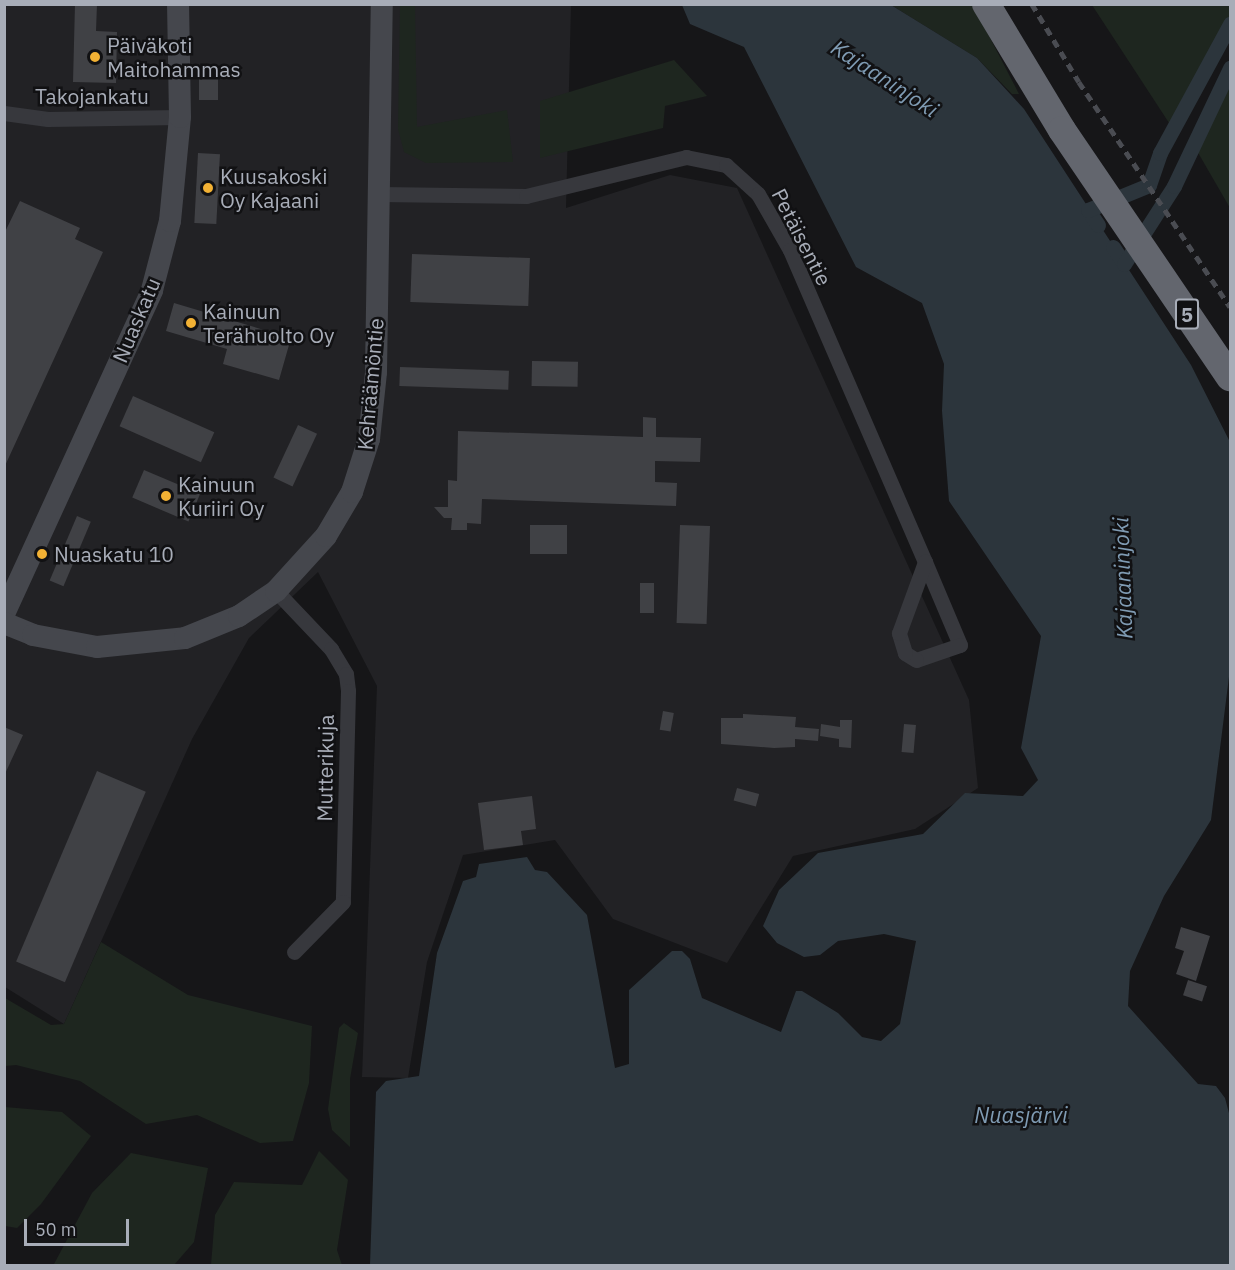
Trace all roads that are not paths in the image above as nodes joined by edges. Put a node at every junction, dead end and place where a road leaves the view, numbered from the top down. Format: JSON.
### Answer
{"nodes":[{"id":1,"x":178,"y":4,"type":"edge"},
{"id":2,"x":382,"y":4,"type":"edge"},
{"id":3,"x":986,"y":4,"type":"edge"},
{"id":4,"x":994,"y":4,"type":"edge"},
{"id":5,"x":1019,"y":61,"type":"junction"},
{"id":6,"x":4,"y":113,"type":"edge"},
{"id":7,"x":180,"y":117,"type":"junction"},
{"id":8,"x":380,"y":194,"type":"junction"},
{"id":9,"x":1230,"y":377,"type":"edge"},
{"id":10,"x":925,"y":562,"type":"junction"},
{"id":11,"x":276,"y":591,"type":"junction"},
{"id":12,"x":4,"y":614,"type":"edge"},
{"id":13,"x":4,"y":623,"type":"edge"},
{"id":14,"x":294,"y":952,"type":"dead end"}],
"edges":[{"from":1,"to":7,"type":"street","name":"Nuaskatu"},
{"from":2,"to":8,"type":"street","name":"Kehräämöntie"},
{"from":3,"to":5,"type":"highway","number":"5"},
{"from":4,"to":5,"type":"highway","number":"5"},
{"from":5,"to":9,"type":"highway","number":"5"},
{"from":6,"to":7,"type":"street","name":"Takojankatu"},
{"from":7,"to":12,"type":"street","name":"Nuaskatu"},
{"from":8,"to":10,"type":"street","name":"Petäisentie"},
{"from":8,"to":11,"type":"street","name":"Kehräämöntie"},
{"from":10,"to":10,"type":"street","name":"Petäisentie"},
{"from":11,"to":13,"type":"street","name":"Kehräämöntie"},
{"from":11,"to":14,"type":"street","name":"Mutterikuja"}]}
